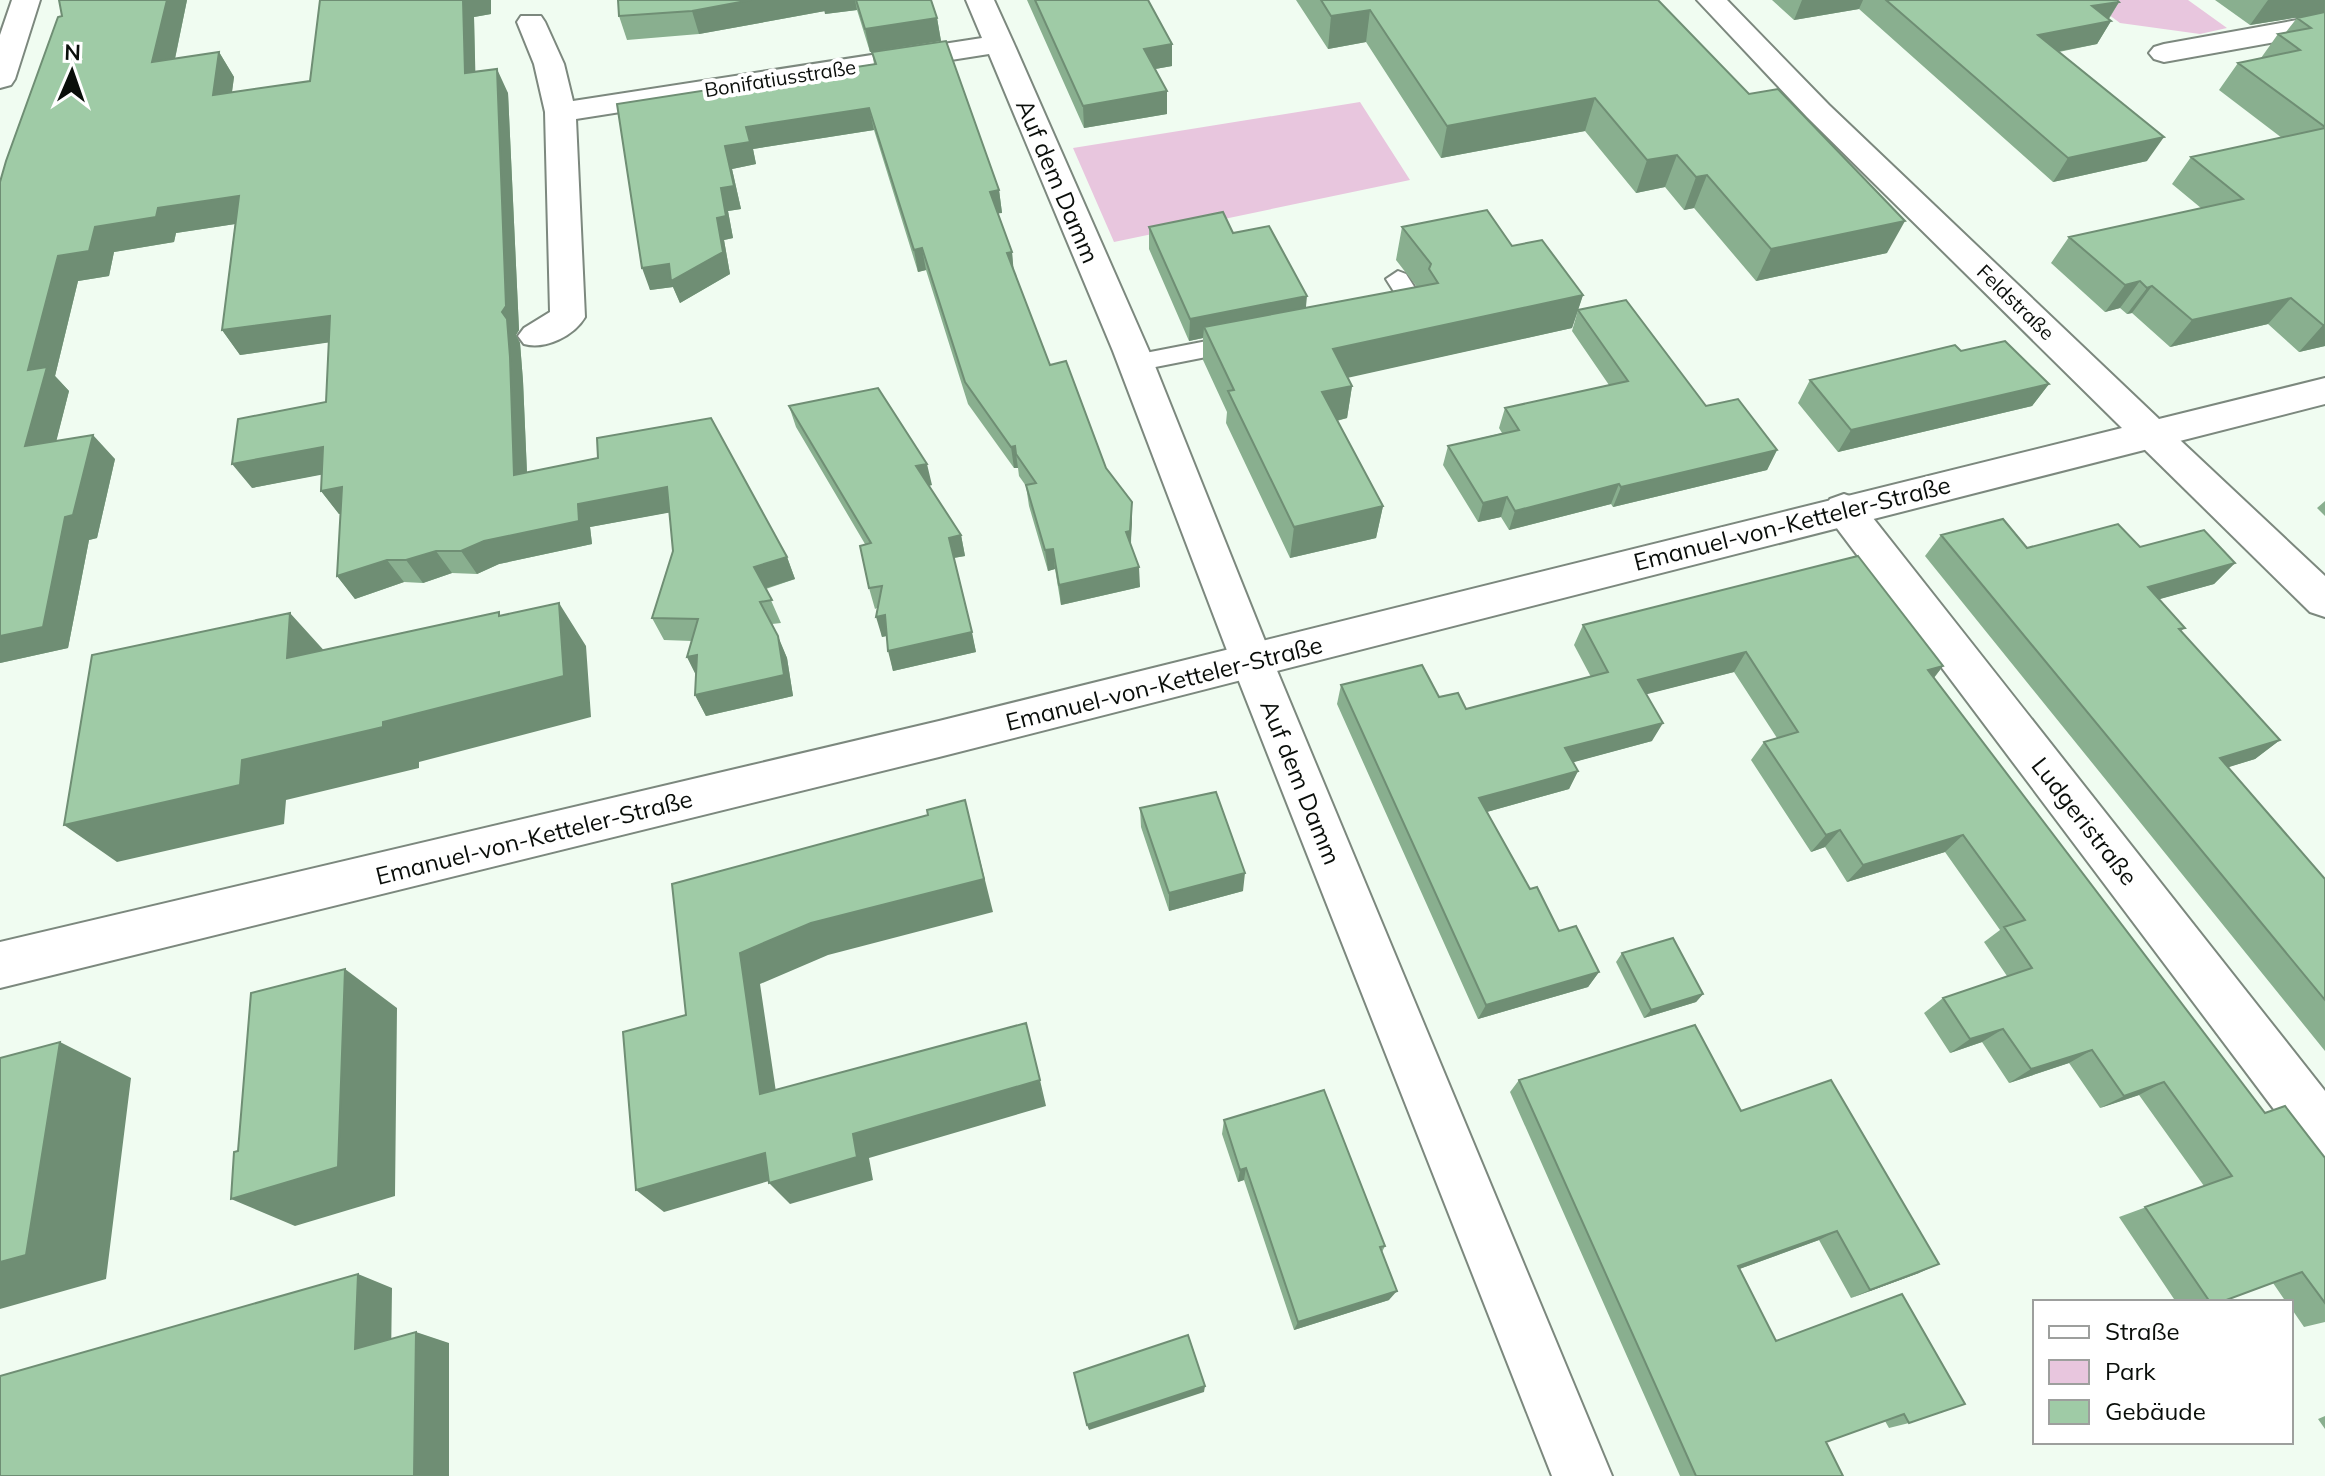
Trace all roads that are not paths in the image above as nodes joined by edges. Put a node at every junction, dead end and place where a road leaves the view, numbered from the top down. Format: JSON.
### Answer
{"nodes":[{"id":1,"x":26,"y":0,"type":"edge"},
{"id":2,"x":980,"y":0,"type":"edge"},
{"id":3,"x":1711,"y":0,"type":"edge"},
{"id":4,"x":531,"y":22,"type":"dead end"},
{"id":5,"x":2325,"y":24,"type":"edge"},
{"id":6,"x":1000,"y":44,"type":"junction"},
{"id":7,"x":2164,"y":53,"type":"dead end"},
{"id":8,"x":0,"y":79,"type":"edge"},
{"id":9,"x":560,"y":112,"type":"junction"},
{"id":10,"x":1398,"y":279,"type":"dead end"},
{"id":11,"x":1366,"y":315,"type":"edge"},
{"id":12,"x":536,"y":336,"type":"dead end"},
{"id":13,"x":1262,"y":338,"type":"edge"},
{"id":14,"x":1135,"y":363,"type":"junction"},
{"id":15,"x":2325,"y":391,"type":"edge"},
{"id":16,"x":2151,"y":434,"type":"junction"},
{"id":17,"x":1844,"y":509,"type":"junction"},
{"id":18,"x":2325,"y":601,"type":"edge"},
{"id":19,"x":1252,"y":661,"type":"junction"},
{"id":20,"x":0,"y":965,"type":"edge"},
{"id":21,"x":2325,"y":1133,"type":"edge"},
{"id":22,"x":1582,"y":1476,"type":"edge"}],
"edges":[{"from":1,"to":8,"type":"street"},
{"from":2,"to":6,"type":"street","name":"Auf dem Damm"},
{"from":3,"to":16,"type":"street","name":"Feldstraße"},
{"from":4,"to":9,"type":"street"},
{"from":5,"to":7,"type":"street"},
{"from":6,"to":9,"type":"street","name":"Bonifatiusstraße"},
{"from":6,"to":14,"type":"street","name":"Auf dem Damm"},
{"from":9,"to":12,"type":"street"},
{"from":10,"to":11,"type":"lane"},
{"from":13,"to":14,"type":"lane"},
{"from":14,"to":19,"type":"street","name":"Auf dem Damm"},
{"from":15,"to":16,"type":"street","name":"Emanuel-von-Ketteler-Straße"},
{"from":16,"to":17,"type":"street","name":"Emanuel-von-Ketteler-Straße"},
{"from":16,"to":18,"type":"street","name":"Feldstraße"},
{"from":17,"to":19,"type":"street","name":"Emanuel-von-Ketteler-Straße"},
{"from":17,"to":21,"type":"street","name":"Ludgeristraße"},
{"from":19,"to":20,"type":"street","name":"Emanuel-von-Ketteler-Straße"},
{"from":19,"to":22,"type":"street","name":"Auf dem Damm"}]}
